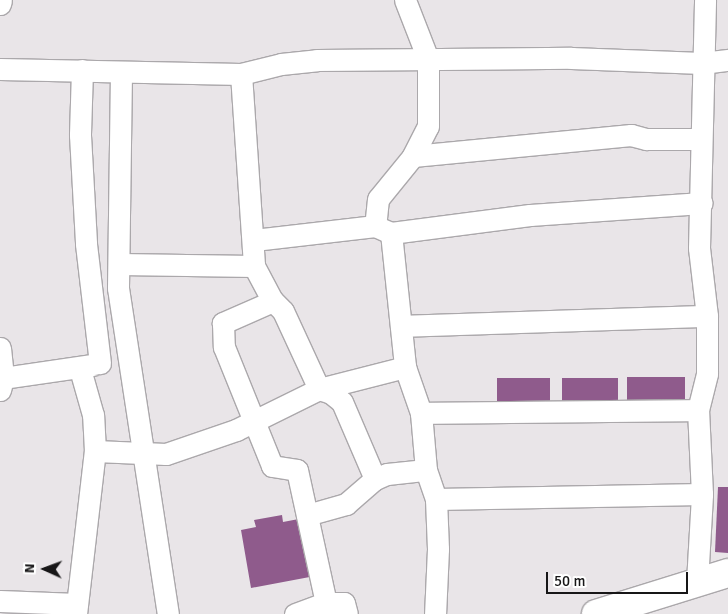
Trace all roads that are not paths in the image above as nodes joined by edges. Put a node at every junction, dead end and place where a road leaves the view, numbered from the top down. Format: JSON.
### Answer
{"nodes":[{"id":1,"x":1,"y":0,"type":"edge"},
{"id":2,"x":405,"y":0,"type":"edge"},
{"id":3,"x":705,"y":0,"type":"edge"},
{"id":4,"x":0,"y":4,"type":"edge"},
{"id":5,"x":428,"y":59,"type":"junction"},
{"id":6,"x":728,"y":60,"type":"edge"},
{"id":7,"x":702,"y":63,"type":"junction"},
{"id":8,"x":0,"y":68,"type":"edge"},
{"id":9,"x":82,"y":70,"type":"junction"},
{"id":10,"x":121,"y":72,"type":"junction"},
{"id":11,"x":241,"y":74,"type":"junction"},
{"id":12,"x":701,"y":139,"type":"junction"},
{"id":13,"x":413,"y":156,"type":"junction"},
{"id":14,"x":702,"y":203,"type":"junction"},
{"id":15,"x":383,"y":230,"type":"junction"},
{"id":16,"x":254,"y":240,"type":"junction"},
{"id":17,"x":119,"y":264,"type":"junction"},
{"id":18,"x":254,"y":266,"type":"junction"},
{"id":19,"x":274,"y":301,"type":"junction"},
{"id":20,"x":707,"y":316,"type":"junction"},
{"id":21,"x":401,"y":326,"type":"junction"},
{"id":22,"x":0,"y":348,"type":"edge"},
{"id":23,"x":127,"y":353,"type":"junction"},
{"id":24,"x":100,"y":363,"type":"junction"},
{"id":25,"x":405,"y":366,"type":"junction"},
{"id":26,"x":80,"y":370,"type":"junction"},
{"id":27,"x":2,"y":384,"type":"edge"},
{"id":28,"x":319,"y":389,"type":"junction"},
{"id":29,"x":698,"y":410,"type":"junction"},
{"id":30,"x":421,"y":412,"type":"junction"},
{"id":31,"x":252,"y":422,"type":"junction"},
{"id":32,"x":95,"y":451,"type":"junction"},
{"id":33,"x":142,"y":452,"type":"junction"},
{"id":34,"x":426,"y":470,"type":"junction"},
{"id":35,"x":375,"y":479,"type":"junction"},
{"id":36,"x":702,"y":494,"type":"junction"},
{"id":37,"x":436,"y":499,"type":"junction"},
{"id":38,"x":307,"y":515,"type":"junction"},
{"id":39,"x":728,"y":573,"type":"edge"},
{"id":40,"x":697,"y":582,"type":"junction"},
{"id":41,"x":0,"y":601,"type":"edge"},
{"id":42,"x":326,"y":603,"type":"junction"},
{"id":43,"x":76,"y":609,"type":"edge"},
{"id":44,"x":168,"y":614,"type":"edge"},
{"id":45,"x":295,"y":614,"type":"edge"},
{"id":46,"x":347,"y":614,"type":"edge"},
{"id":47,"x":435,"y":614,"type":"edge"},
{"id":48,"x":596,"y":614,"type":"edge"}],
"edges":[{"from":1,"to":4,"type":"street"},
{"from":2,"to":5,"type":"street"},
{"from":3,"to":7,"type":"street"},
{"from":5,"to":7,"type":"street"},
{"from":5,"to":11,"type":"street"},
{"from":5,"to":13,"type":"street"},
{"from":6,"to":7,"type":"street"},
{"from":7,"to":12,"type":"street"},
{"from":8,"to":9,"type":"street"},
{"from":9,"to":10,"type":"street"},
{"from":9,"to":24,"type":"street"},
{"from":10,"to":11,"type":"street"},
{"from":10,"to":17,"type":"street"},
{"from":11,"to":16,"type":"street"},
{"from":12,"to":13,"type":"street"},
{"from":12,"to":14,"type":"street"},
{"from":13,"to":15,"type":"street"},
{"from":14,"to":15,"type":"street"},
{"from":14,"to":20,"type":"street"},
{"from":15,"to":16,"type":"street"},
{"from":15,"to":21,"type":"street"},
{"from":16,"to":18,"type":"street"},
{"from":17,"to":18,"type":"street"},
{"from":17,"to":23,"type":"street"},
{"from":18,"to":19,"type":"street"},
{"from":19,"to":28,"type":"street"},
{"from":19,"to":31,"type":"street"},
{"from":20,"to":21,"type":"street"},
{"from":20,"to":29,"type":"street"},
{"from":21,"to":25,"type":"street"},
{"from":22,"to":27,"type":"street"},
{"from":23,"to":24,"type":"street"},
{"from":23,"to":33,"type":"street"},
{"from":24,"to":26,"type":"street"},
{"from":25,"to":28,"type":"street"},
{"from":25,"to":30,"type":"street"},
{"from":26,"to":27,"type":"street"},
{"from":26,"to":32,"type":"street"},
{"from":28,"to":31,"type":"street"},
{"from":28,"to":35,"type":"street"},
{"from":29,"to":30,"type":"street"},
{"from":29,"to":36,"type":"street"},
{"from":30,"to":34,"type":"street"},
{"from":31,"to":33,"type":"street"},
{"from":31,"to":38,"type":"street"},
{"from":32,"to":33,"type":"street"},
{"from":32,"to":43,"type":"street"},
{"from":33,"to":44,"type":"street"},
{"from":34,"to":35,"type":"street"},
{"from":34,"to":37,"type":"street"},
{"from":35,"to":38,"type":"street"},
{"from":36,"to":37,"type":"street"},
{"from":36,"to":40,"type":"street"},
{"from":37,"to":47,"type":"street"},
{"from":38,"to":42,"type":"street"},
{"from":39,"to":40,"type":"main road"},
{"from":40,"to":48,"type":"main road"},
{"from":41,"to":43,"type":"street"},
{"from":42,"to":45,"type":"street"},
{"from":42,"to":46,"type":"street"}]}
